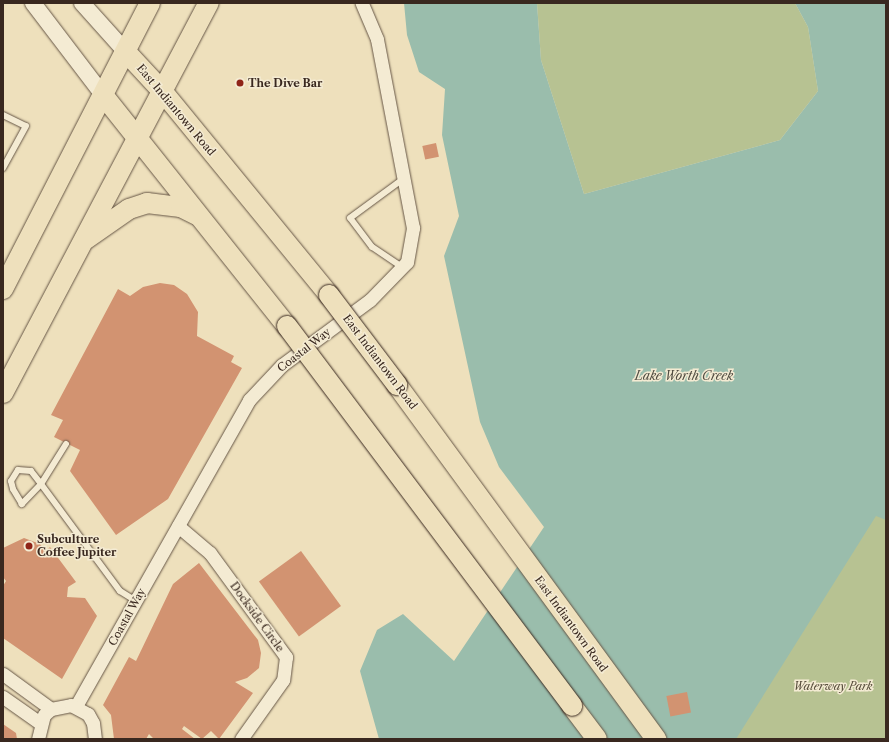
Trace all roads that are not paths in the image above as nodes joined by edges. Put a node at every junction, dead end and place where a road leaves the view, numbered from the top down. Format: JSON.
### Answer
{"nodes":[{"id":1,"x":33,"y":3,"type":"edge"},
{"id":2,"x":82,"y":3,"type":"edge"},
{"id":3,"x":150,"y":3,"type":"edge"},
{"id":4,"x":209,"y":3,"type":"edge"},
{"id":5,"x":362,"y":3,"type":"edge"},
{"id":6,"x":126,"y":52,"type":"junction"},
{"id":7,"x":164,"y":92,"type":"junction"},
{"id":8,"x":103,"y":94,"type":"junction"},
{"id":9,"x":3,"y":115,"type":"edge"},
{"id":10,"x":138,"y":139,"type":"junction"},
{"id":11,"x":3,"y":168,"type":"edge"},
{"id":12,"x":403,"y":179,"type":"junction"},
{"id":13,"x":200,"y":217,"type":"junction"},
{"id":14,"x":84,"y":241,"type":"junction"},
{"id":15,"x":402,"y":267,"type":"junction"},
{"id":16,"x":3,"y":289,"type":"edge"},
{"id":17,"x":3,"y":393,"type":"edge"},
{"id":18,"x":66,"y":444,"type":"dead end"},
{"id":19,"x":41,"y":484,"type":"junction"},
{"id":20,"x":178,"y":526,"type":"junction"},
{"id":21,"x":136,"y":601,"type":"junction"},
{"id":22,"x":3,"y":674,"type":"edge"},
{"id":23,"x":3,"y":697,"type":"edge"},
{"id":24,"x":76,"y":706,"type":"junction"},
{"id":25,"x":51,"y":709,"type":"junction"},
{"id":26,"x":40,"y":723,"type":"junction"},
{"id":27,"x":38,"y":739,"type":"edge"},
{"id":28,"x":95,"y":739,"type":"edge"},
{"id":29,"x":241,"y":739,"type":"edge"},
{"id":30,"x":597,"y":739,"type":"edge"},
{"id":31,"x":656,"y":739,"type":"edge"}],
"edges":[{"from":1,"to":8,"type":"street"},
{"from":2,"to":6,"type":"street","name":"East Indiantown Road"},
{"from":3,"to":6,"type":"main road"},
{"from":4,"to":7,"type":"main road"},
{"from":5,"to":12,"type":"street","name":"Coastal Way"},
{"from":6,"to":7,"type":"main road","name":"East Indiantown Road"},
{"from":6,"to":8,"type":"main road"},
{"from":7,"to":10,"type":"main road"},
{"from":7,"to":31,"type":"main road","name":"East Indiantown Road","bridge":true},
{"from":8,"to":10,"type":"main road"},
{"from":8,"to":16,"type":"main road"},
{"from":9,"to":11,"type":"lane"},
{"from":10,"to":13,"type":"main road"},
{"from":10,"to":14,"type":"main road"},
{"from":12,"to":15,"type":"street","name":"Coastal Way"},
{"from":12,"to":15,"type":"lane"},
{"from":13,"to":14,"type":"main road"},
{"from":13,"to":30,"type":"main road","bridge":true},
{"from":14,"to":17,"type":"main road"},
{"from":15,"to":20,"type":"street","name":"Coastal Way"},
{"from":18,"to":19,"type":"lane"},
{"from":19,"to":19,"type":"lane"},
{"from":19,"to":21,"type":"lane"},
{"from":20,"to":21,"type":"street","name":"Coastal Way"},
{"from":20,"to":29,"type":"street","name":"Dockside Circle"},
{"from":21,"to":24,"type":"street","name":"Coastal Way"},
{"from":22,"to":25,"type":"street"},
{"from":23,"to":26,"type":"street"},
{"from":24,"to":25,"type":"street"},
{"from":24,"to":28,"type":"street"},
{"from":25,"to":26,"type":"street"},
{"from":26,"to":27,"type":"street"}]}
